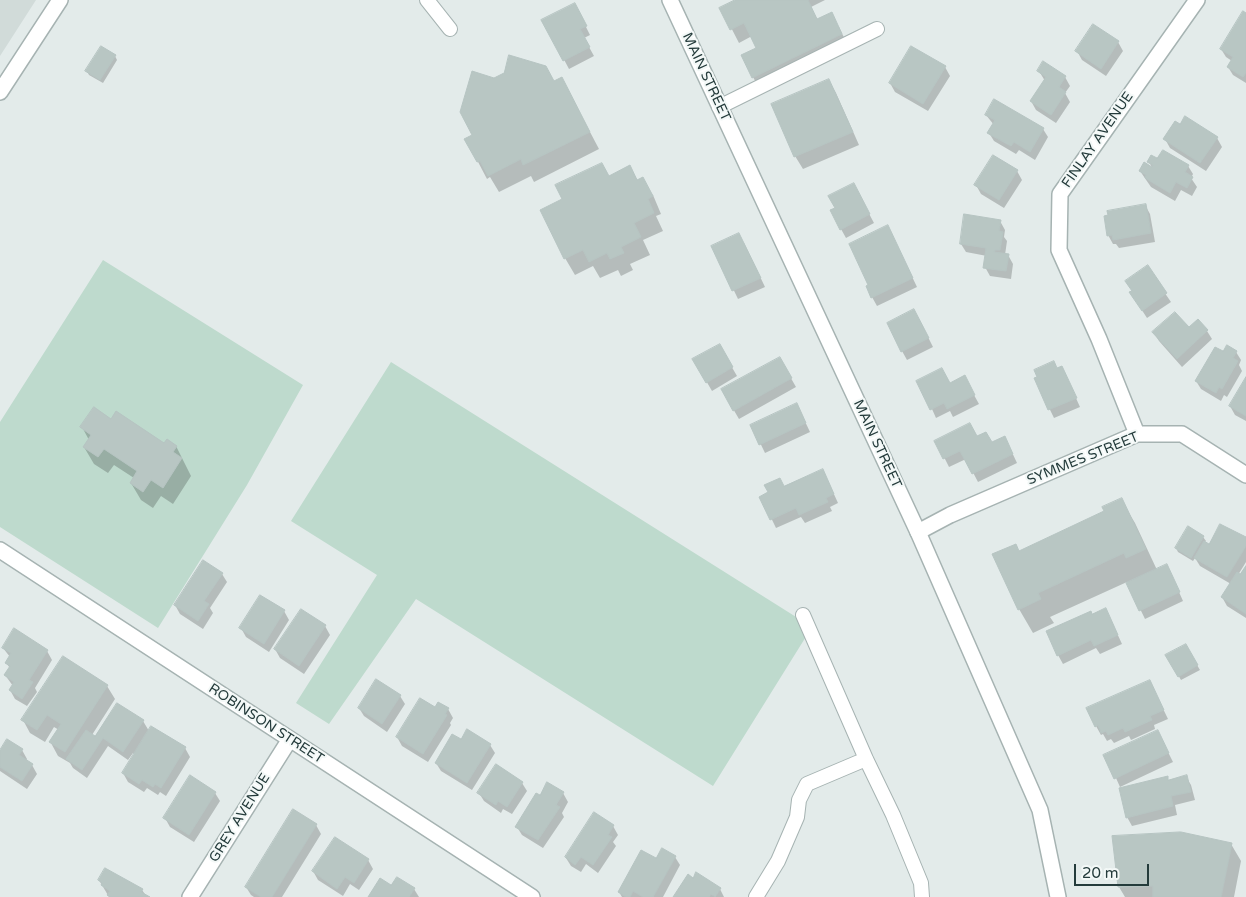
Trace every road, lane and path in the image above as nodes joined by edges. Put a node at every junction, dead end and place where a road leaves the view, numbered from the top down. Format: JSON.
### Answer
{"nodes":[{"id":1,"x":60,"y":0,"type":"edge"},
{"id":2,"x":427,"y":0,"type":"edge"},
{"id":3,"x":1197,"y":0,"type":"edge"},
{"id":4,"x":674,"y":1,"type":"edge"},
{"id":5,"x":450,"y":29,"type":"dead end"},
{"id":6,"x":877,"y":29,"type":"dead end"},
{"id":7,"x":0,"y":92,"type":"edge"},
{"id":8,"x":719,"y":107,"type":"junction"},
{"id":9,"x":1137,"y":434,"type":"junction"},
{"id":10,"x":1246,"y":475,"type":"edge"},
{"id":11,"x":918,"y":532,"type":"junction"},
{"id":12,"x":0,"y":550,"type":"edge"},
{"id":13,"x":803,"y":615,"type":"dead end"},
{"id":14,"x":290,"y":739,"type":"junction"},
{"id":15,"x":866,"y":759,"type":"junction"},
{"id":16,"x":190,"y":897,"type":"edge"},
{"id":17,"x":532,"y":897,"type":"edge"},
{"id":18,"x":756,"y":897,"type":"edge"},
{"id":19,"x":922,"y":897,"type":"edge"},
{"id":20,"x":1058,"y":897,"type":"edge"}],
"edges":[{"from":1,"to":7,"type":"street"},
{"from":2,"to":5,"type":"lane"},
{"from":3,"to":9,"type":"street","name":"FINLAY AVENUE"},
{"from":4,"to":8,"type":"street","name":"MAIN STREET"},
{"from":6,"to":8,"type":"lane"},
{"from":8,"to":11,"type":"street","name":"MAIN STREET"},
{"from":9,"to":10,"type":"street","name":"SYMMES STREET"},
{"from":9,"to":11,"type":"street","name":"SYMMES STREET"},
{"from":11,"to":20,"type":"street","name":"MAIN STREET"},
{"from":12,"to":14,"type":"street","name":"ROBINSON STREET"},
{"from":13,"to":15,"type":"lane"},
{"from":14,"to":16,"type":"street","name":"GREY AVENUE"},
{"from":14,"to":17,"type":"street","name":"ROBINSON STREET"},
{"from":15,"to":18,"type":"lane"},
{"from":15,"to":19,"type":"lane"}]}
